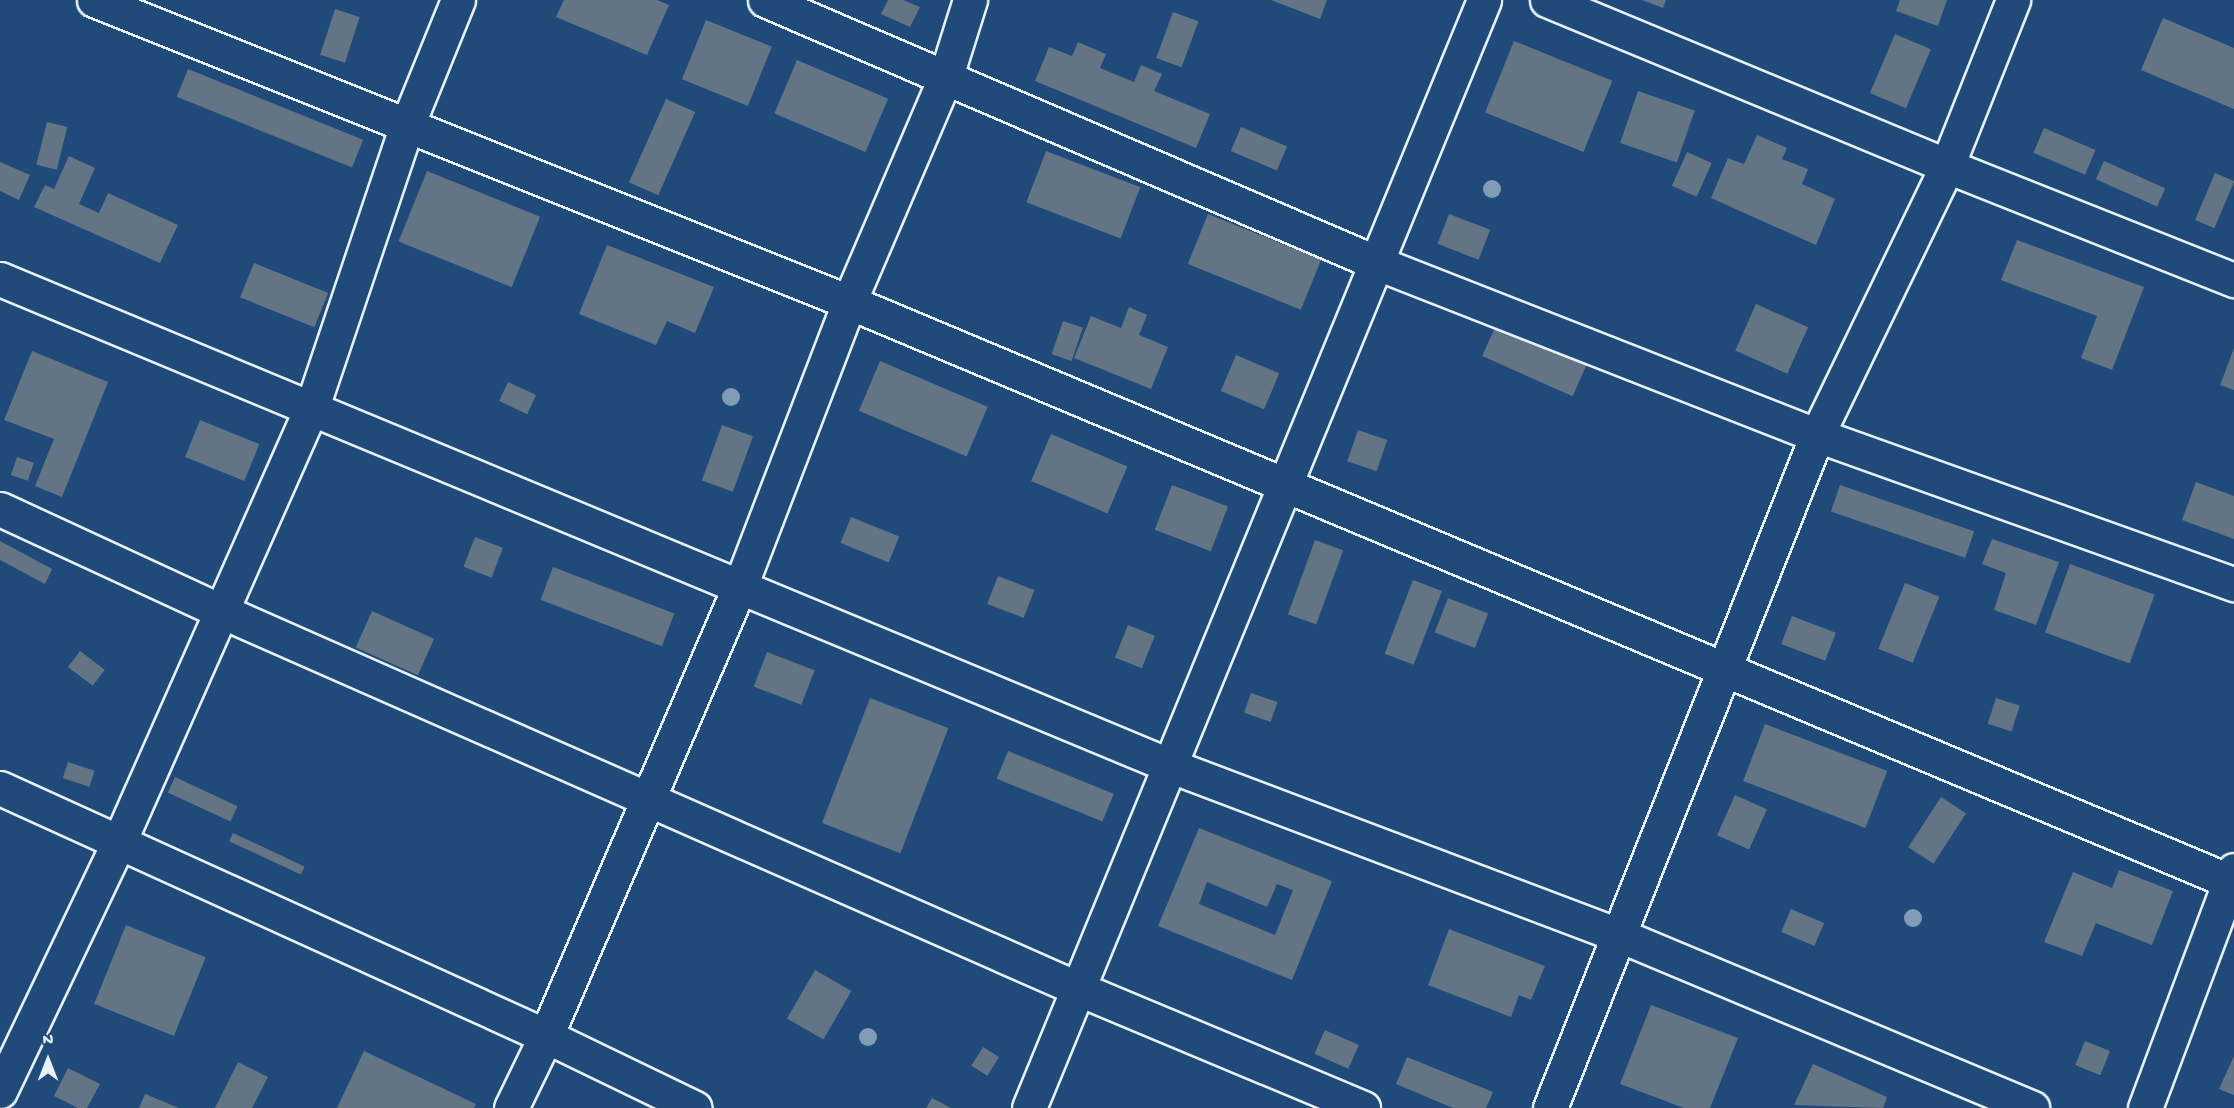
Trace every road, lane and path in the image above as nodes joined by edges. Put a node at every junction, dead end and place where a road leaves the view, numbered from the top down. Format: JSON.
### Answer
{"nodes":[{"id":1,"x":94,"y":0,"type":"edge"},
{"id":2,"x":458,"y":0,"type":"edge"},
{"id":3,"x":765,"y":0,"type":"edge"},
{"id":4,"x":970,"y":0,"type":"edge"},
{"id":5,"x":1484,"y":0,"type":"edge"},
{"id":6,"x":1547,"y":0,"type":"edge"},
{"id":7,"x":2013,"y":0,"type":"edge"},
{"id":8,"x":946,"y":76,"type":"junction"},
{"id":9,"x":406,"y":128,"type":"junction"},
{"id":10,"x":1947,"y":166,"type":"junction"},
{"id":11,"x":1377,"y":264,"type":"junction"},
{"id":12,"x":0,"y":279,"type":"edge"},
{"id":13,"x":2234,"y":280,"type":"edge"},
{"id":14,"x":849,"y":302,"type":"junction"},
{"id":15,"x":312,"y":407,"type":"junction"},
{"id":16,"x":1817,"y":435,"type":"junction"},
{"id":17,"x":1286,"y":485,"type":"junction"},
{"id":18,"x":0,"y":509,"type":"edge"},
{"id":19,"x":741,"y":584,"type":"junction"},
{"id":20,"x":2234,"y":584,"type":"edge"},
{"id":21,"x":221,"y":611,"type":"junction"},
{"id":22,"x":1725,"y":667,"type":"junction"},
{"id":23,"x":1171,"y":766,"type":"junction"},
{"id":24,"x":0,"y":788,"type":"edge"},
{"id":25,"x":648,"y":800,"type":"junction"},
{"id":26,"x":119,"y":842,"type":"junction"},
{"id":27,"x":2232,"y":878,"type":"edge"},
{"id":28,"x":1619,"y":935,"type":"junction"},
{"id":29,"x":1079,"y":989,"type":"junction"},
{"id":30,"x":546,"y":1036,"type":"junction"},
{"id":31,"x":0,"y":1091,"type":"edge"},
{"id":32,"x":511,"y":1108,"type":"edge"},
{"id":33,"x":695,"y":1108,"type":"edge"},
{"id":34,"x":1029,"y":1108,"type":"edge"},
{"id":35,"x":1363,"y":1108,"type":"edge"},
{"id":36,"x":1550,"y":1108,"type":"edge"},
{"id":37,"x":2032,"y":1108,"type":"edge"},
{"id":38,"x":2145,"y":1108,"type":"edge"}],
"edges":[{"from":1,"to":9,"type":"street"},
{"from":2,"to":9,"type":"street"},
{"from":3,"to":8,"type":"street"},
{"from":4,"to":8,"type":"street"},
{"from":5,"to":11,"type":"street"},
{"from":6,"to":10,"type":"street"},
{"from":7,"to":10,"type":"street"},
{"from":8,"to":11,"type":"street"},
{"from":8,"to":14,"type":"street"},
{"from":9,"to":14,"type":"street"},
{"from":9,"to":15,"type":"street"},
{"from":10,"to":13,"type":"street"},
{"from":10,"to":16,"type":"street"},
{"from":11,"to":16,"type":"street"},
{"from":11,"to":17,"type":"street"},
{"from":12,"to":15,"type":"street"},
{"from":14,"to":17,"type":"street"},
{"from":14,"to":19,"type":"street"},
{"from":15,"to":19,"type":"street"},
{"from":15,"to":21,"type":"street"},
{"from":16,"to":20,"type":"street"},
{"from":16,"to":22,"type":"street"},
{"from":17,"to":22,"type":"street"},
{"from":17,"to":23,"type":"street"},
{"from":18,"to":21,"type":"street"},
{"from":19,"to":23,"type":"street"},
{"from":19,"to":25,"type":"street"},
{"from":21,"to":25,"type":"street"},
{"from":21,"to":26,"type":"street"},
{"from":22,"to":27,"type":"street"},
{"from":22,"to":28,"type":"street"},
{"from":23,"to":28,"type":"street"},
{"from":23,"to":29,"type":"street"},
{"from":24,"to":26,"type":"street"},
{"from":25,"to":29,"type":"street"},
{"from":25,"to":30,"type":"street"},
{"from":26,"to":30,"type":"street"},
{"from":26,"to":31,"type":"street"},
{"from":27,"to":38,"type":"street"},
{"from":28,"to":36,"type":"street"},
{"from":28,"to":37,"type":"street"},
{"from":29,"to":34,"type":"street"},
{"from":29,"to":35,"type":"street"},
{"from":30,"to":32,"type":"street"},
{"from":30,"to":33,"type":"street"}]}
